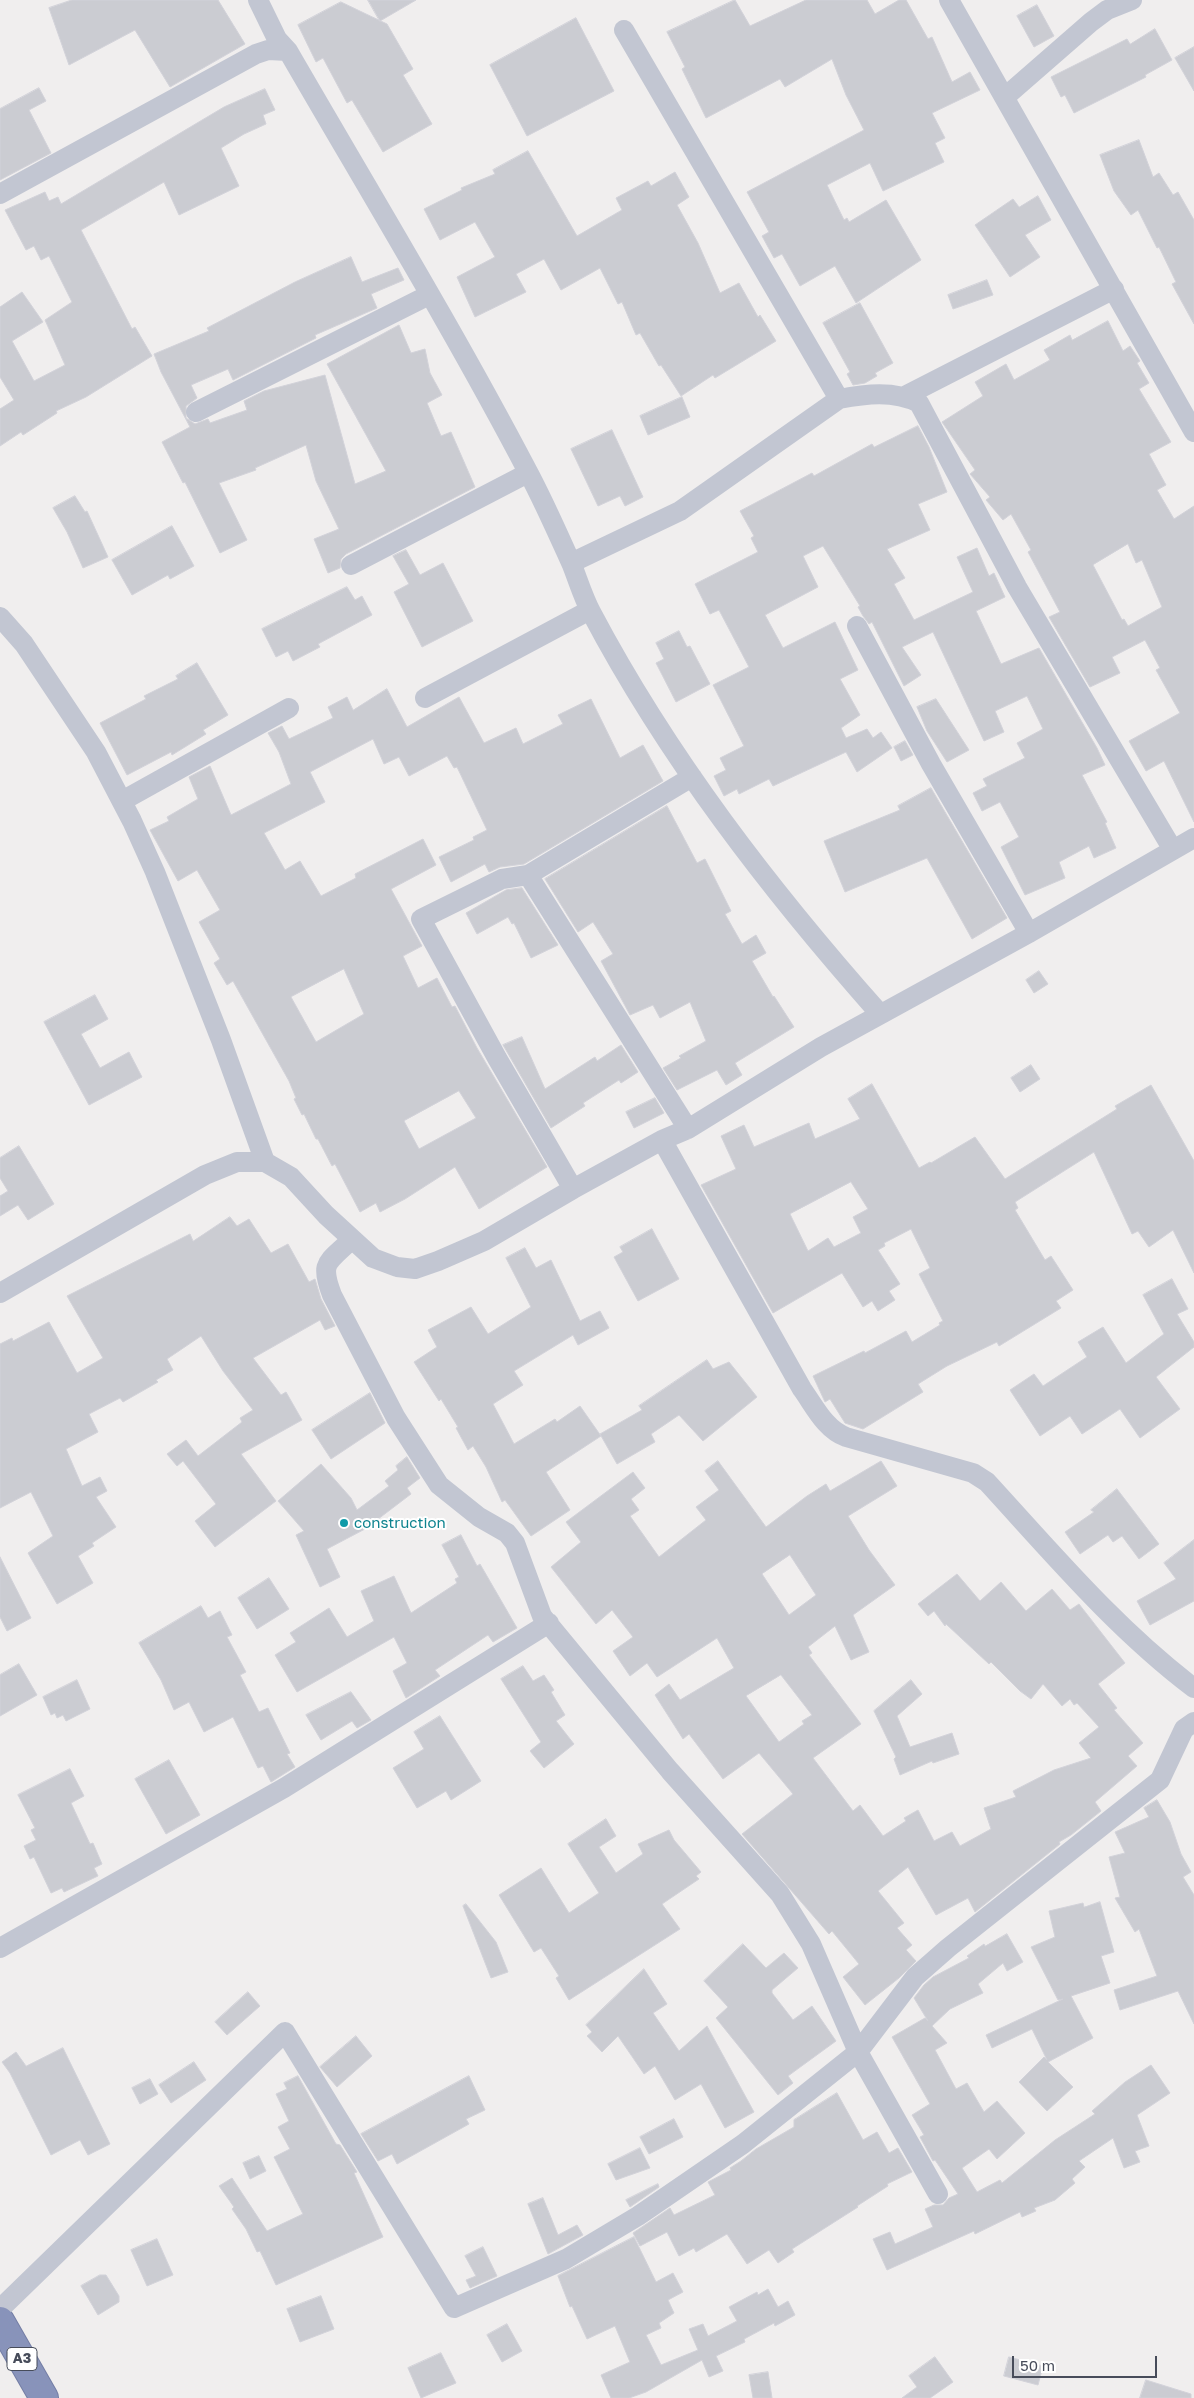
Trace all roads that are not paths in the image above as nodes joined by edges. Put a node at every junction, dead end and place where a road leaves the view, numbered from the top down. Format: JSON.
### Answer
{"nodes":[{"id":1,"x":258,"y":0,"type":"edge"},
{"id":2,"x":949,"y":0,"type":"edge"},
{"id":3,"x":1132,"y":0,"type":"edge"},
{"id":4,"x":624,"y":30,"type":"dead end"},
{"id":5,"x":288,"y":51,"type":"junction"},
{"id":6,"x":1005,"y":97,"type":"junction"},
{"id":7,"x":0,"y":194,"type":"edge"},
{"id":8,"x":1114,"y":289,"type":"junction"},
{"id":9,"x":429,"y":296,"type":"junction"},
{"id":10,"x":905,"y":396,"type":"junction"},
{"id":11,"x":839,"y":398,"type":"junction"},
{"id":12,"x":196,"y":412,"type":"dead end"},
{"id":13,"x":1194,"y":432,"type":"edge"},
{"id":14,"x":528,"y":473,"type":"junction"},
{"id":15,"x":571,"y":563,"type":"junction"},
{"id":16,"x":351,"y":565,"type":"dead end"},
{"id":17,"x":590,"y":610,"type":"junction"},
{"id":18,"x":0,"y":617,"type":"edge"},
{"id":19,"x":857,"y":626,"type":"dead end"},
{"id":20,"x":425,"y":698,"type":"dead end"},
{"id":21,"x":290,"y":708,"type":"dead end"},
{"id":22,"x":692,"y":777,"type":"junction"},
{"id":23,"x":122,"y":802,"type":"junction"},
{"id":24,"x":1194,"y":838,"type":"edge"},
{"id":25,"x":1173,"y":850,"type":"junction"},
{"id":26,"x":528,"y":875,"type":"junction"},
{"id":27,"x":1029,"y":933,"type":"junction"},
{"id":28,"x":880,"y":1014,"type":"junction"},
{"id":29,"x":688,"y":1129,"type":"junction"},
{"id":30,"x":662,"y":1140,"type":"junction"},
{"id":31,"x":265,"y":1162,"type":"junction"},
{"id":32,"x":573,"y":1189,"type":"junction"},
{"id":33,"x":352,"y":1238,"type":"junction"},
{"id":34,"x":0,"y":1292,"type":"edge"},
{"id":35,"x":548,"y":1623,"type":"junction"},
{"id":36,"x":1194,"y":1688,"type":"edge"},
{"id":37,"x":1194,"y":1708,"type":"edge"},
{"id":38,"x":1189,"y":1725,"type":"edge"},
{"id":39,"x":0,"y":1948,"type":"edge"},
{"id":40,"x":858,"y":2052,"type":"junction"},
{"id":41,"x":938,"y":2194,"type":"dead end"},
{"id":42,"x":0,"y":2308,"type":"edge"},
{"id":43,"x":0,"y":2320,"type":"edge"},
{"id":44,"x":44,"y":2398,"type":"edge"}],
"edges":[{"from":1,"to":5,"type":"street"},
{"from":2,"to":6,"type":"street"},
{"from":3,"to":6,"type":"street"},
{"from":4,"to":11,"type":"street"},
{"from":5,"to":7,"type":"street"},
{"from":5,"to":9,"type":"street"},
{"from":6,"to":8,"type":"street"},
{"from":8,"to":10,"type":"street"},
{"from":8,"to":13,"type":"street"},
{"from":9,"to":12,"type":"street"},
{"from":9,"to":14,"type":"street"},
{"from":10,"to":11,"type":"street"},
{"from":10,"to":25,"type":"street"},
{"from":11,"to":15,"type":"street"},
{"from":14,"to":15,"type":"street"},
{"from":14,"to":16,"type":"street"},
{"from":15,"to":17,"type":"street"},
{"from":17,"to":20,"type":"street"},
{"from":17,"to":22,"type":"street"},
{"from":18,"to":23,"type":"street"},
{"from":19,"to":27,"type":"street"},
{"from":21,"to":23,"type":"street"},
{"from":22,"to":26,"type":"street"},
{"from":22,"to":28,"type":"street"},
{"from":23,"to":31,"type":"street"},
{"from":24,"to":25,"type":"street"},
{"from":25,"to":27,"type":"street"},
{"from":26,"to":29,"type":"street"},
{"from":26,"to":32,"type":"street"},
{"from":27,"to":28,"type":"street"},
{"from":28,"to":29,"type":"street"},
{"from":29,"to":30,"type":"street"},
{"from":30,"to":32,"type":"street"},
{"from":30,"to":36,"type":"street"},
{"from":31,"to":33,"type":"street"},
{"from":31,"to":34,"type":"street"},
{"from":32,"to":33,"type":"street"},
{"from":33,"to":35,"type":"street"},
{"from":35,"to":39,"type":"street"},
{"from":35,"to":40,"type":"street"},
{"from":37,"to":38,"type":"street"},
{"from":38,"to":40,"type":"street"},
{"from":40,"to":41,"type":"street"},
{"from":40,"to":42,"type":"street"},
{"from":43,"to":44,"type":"highway","number":"A3"}]}
